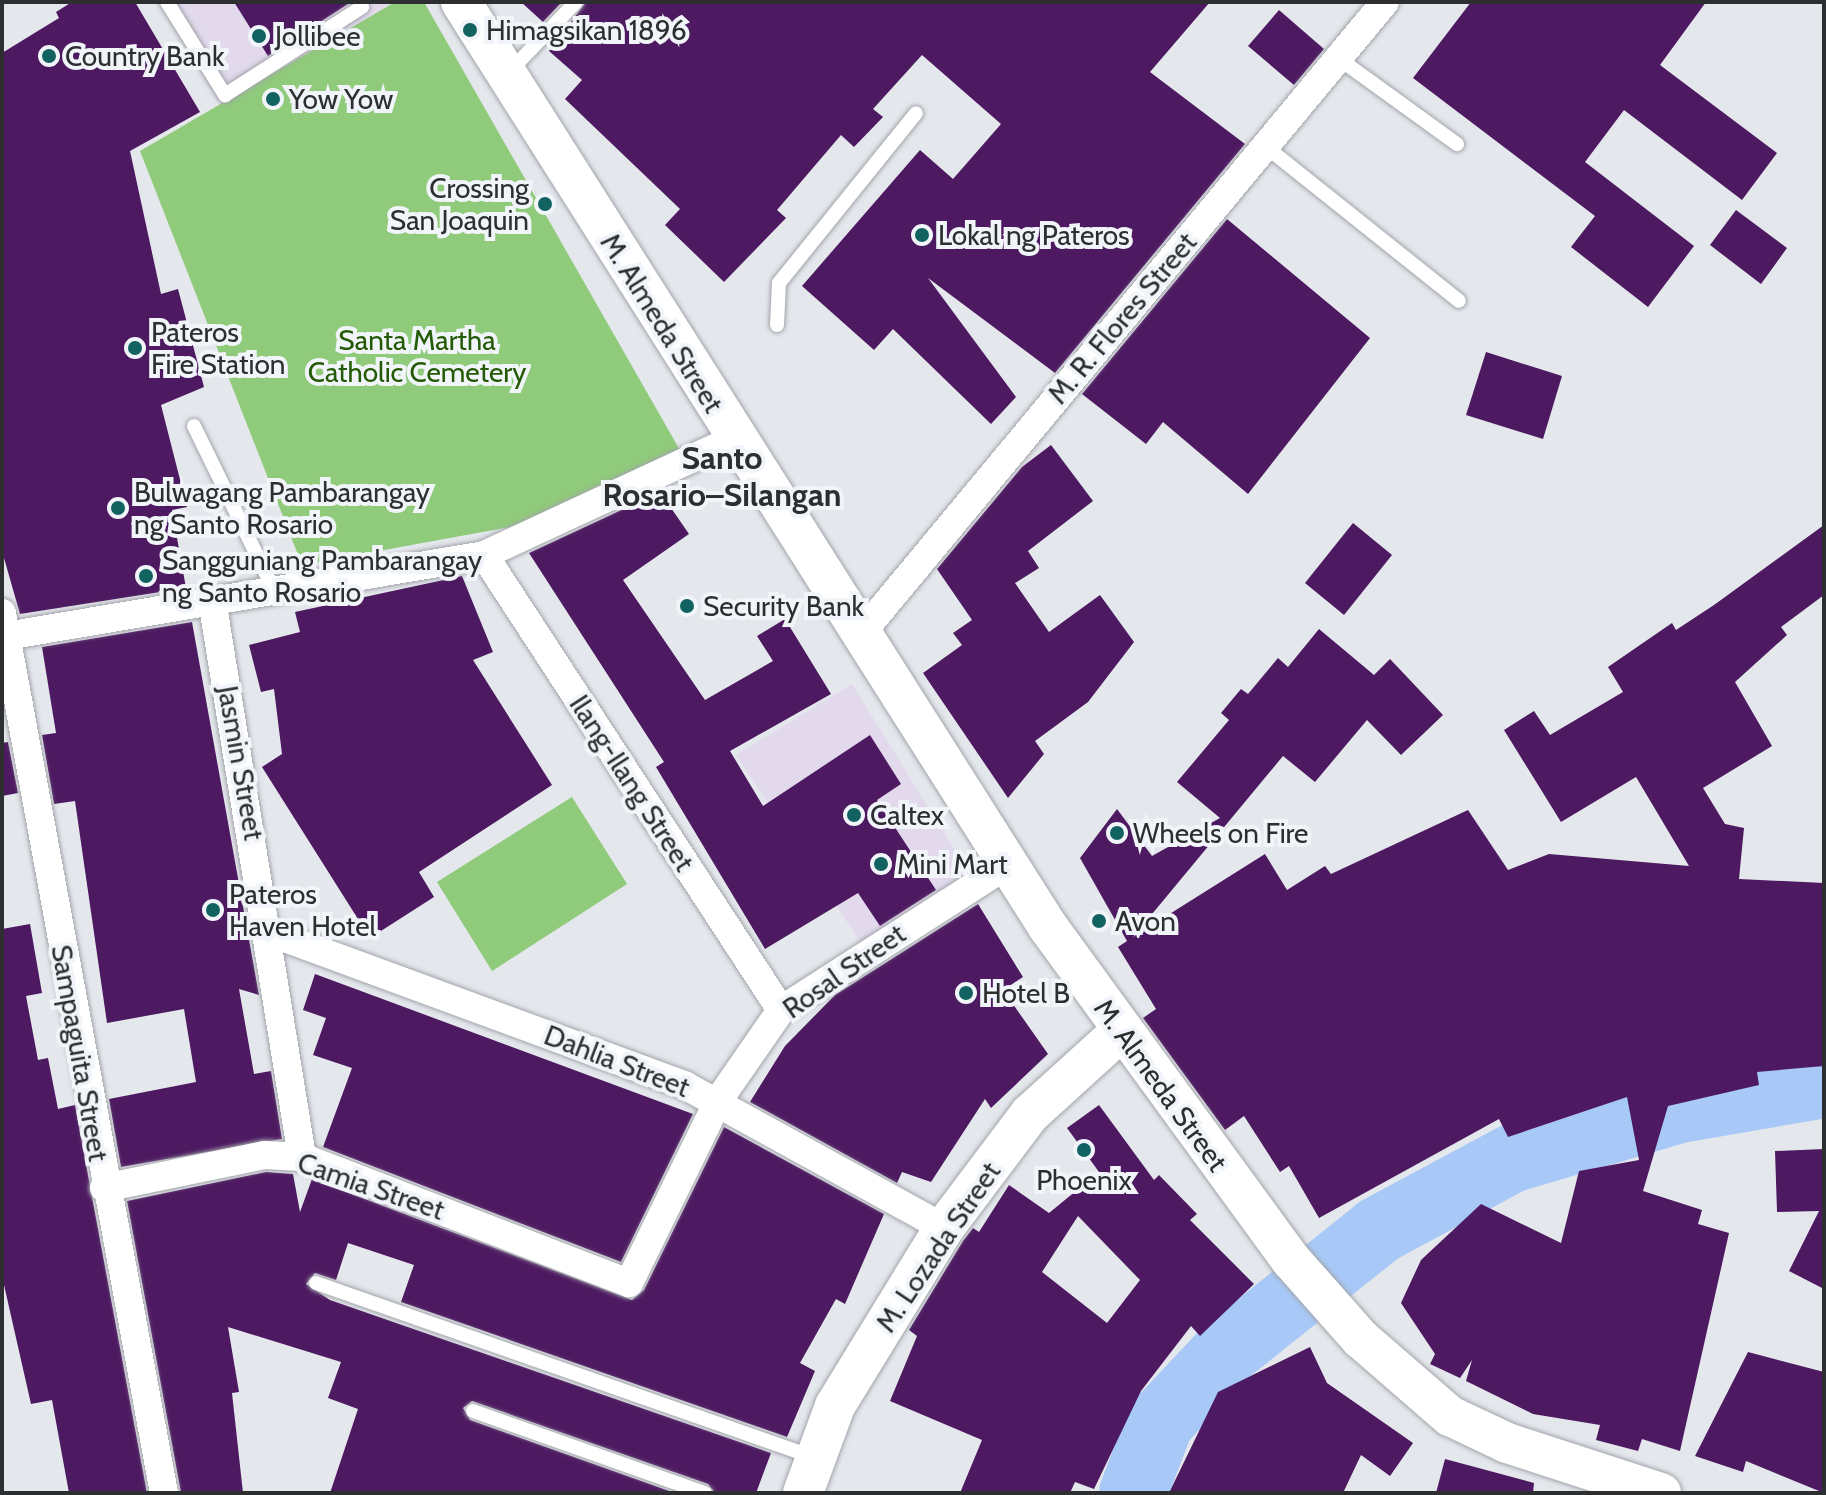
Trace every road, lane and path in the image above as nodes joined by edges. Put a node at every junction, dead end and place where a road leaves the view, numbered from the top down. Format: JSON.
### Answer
{"nodes":[{"id":1,"x":167,"y":2,"type":"edge"},
{"id":2,"x":461,"y":2,"type":"edge"},
{"id":3,"x":576,"y":2,"type":"edge"},
{"id":4,"x":1385,"y":2,"type":"edge"},
{"id":5,"x":362,"y":7,"type":"dead end"},
{"id":6,"x":1338,"y":58,"type":"junction"},
{"id":7,"x":509,"y":73,"type":"junction"},
{"id":8,"x":916,"y":113,"type":"dead end"},
{"id":9,"x":1457,"y":144,"type":"dead end"},
{"id":10,"x":1265,"y":146,"type":"junction"},
{"id":11,"x":1459,"y":301,"type":"dead end"},
{"id":12,"x":777,"y":325,"type":"dead end"},
{"id":13,"x":194,"y":426,"type":"dead end"},
{"id":14,"x":734,"y":439,"type":"junction"},
{"id":15,"x":484,"y":555,"type":"junction"},
{"id":16,"x":275,"y":592,"type":"junction"},
{"id":17,"x":213,"y":606,"type":"junction"},
{"id":18,"x":4,"y":625,"type":"edge"},
{"id":19,"x":860,"y":635,"type":"junction"},
{"id":20,"x":1008,"y":864,"type":"junction"},
{"id":21,"x":271,"y":933,"type":"junction"},
{"id":22,"x":781,"y":1010,"type":"junction"},
{"id":23,"x":1120,"y":1032,"type":"junction"},
{"id":24,"x":718,"y":1101,"type":"junction"},
{"id":25,"x":302,"y":1157,"type":"junction"},
{"id":26,"x":104,"y":1188,"type":"junction"},
{"id":27,"x":944,"y":1228,"type":"junction"},
{"id":28,"x":316,"y":1283,"type":"dead end"},
{"id":29,"x":629,"y":1283,"type":"joint"},
{"id":30,"x":473,"y":1411,"type":"dead end"},
{"id":31,"x":808,"y":1475,"type":"edge"},
{"id":32,"x":1578,"y":1480,"type":"edge"},
{"id":33,"x":164,"y":1493,"type":"edge"},
{"id":34,"x":705,"y":1493,"type":"edge"},
{"id":35,"x":1661,"y":1493,"type":"edge"}],
"edges":[{"from":1,"to":5,"type":"lane"},
{"from":2,"to":7,"type":"main road","name":"M. Almeda Street"},
{"from":3,"to":7,"type":"lane"},
{"from":4,"to":6,"type":"street","name":"M. R. Flores Street"},
{"from":6,"to":9,"type":"lane"},
{"from":6,"to":10,"type":"street","name":"M. R. Flores Street"},
{"from":7,"to":14,"type":"main road","name":"M. Almeda Street"},
{"from":8,"to":12,"type":"lane"},
{"from":10,"to":11,"type":"lane"},
{"from":10,"to":19,"type":"street","name":"M. R. Flores Street"},
{"from":13,"to":16,"type":"lane"},
{"from":14,"to":15,"type":"street"},
{"from":14,"to":19,"type":"main road","name":"M. Almeda Street"},
{"from":15,"to":16,"type":"street"},
{"from":15,"to":22,"type":"street","name":"Ilang-Ilang Street"},
{"from":16,"to":17,"type":"street"},
{"from":17,"to":18,"type":"street"},
{"from":17,"to":21,"type":"street","name":"Jasmin Street"},
{"from":18,"to":26,"type":"street","name":"Sampaguita Street"},
{"from":19,"to":20,"type":"main road","name":"M. Almeda Street"},
{"from":20,"to":22,"type":"street","name":"Rosal Street"},
{"from":20,"to":23,"type":"main road","name":"M. Almeda Street"},
{"from":21,"to":24,"type":"street","name":"Dahlia Street"},
{"from":21,"to":25,"type":"street","name":"Jasmin Street"},
{"from":22,"to":24,"type":"street","name":"Rosal Street"},
{"from":23,"to":27,"type":"main road","name":"M. Lozada Street"},
{"from":23,"to":32,"type":"main road","name":"M. Almeda Street"},
{"from":24,"to":27,"type":"street","name":"Dahlia Street"},
{"from":24,"to":29,"type":"street","name":"Rosal Street"},
{"from":25,"to":26,"type":"street","name":"Camia Street"},
{"from":25,"to":29,"type":"street","name":"Camia Street"},
{"from":26,"to":33,"type":"street","name":"Sampaguita Street"},
{"from":27,"to":31,"type":"main road","name":"M. Lozada Street"},
{"from":28,"to":31,"type":"lane"},
{"from":30,"to":34,"type":"lane"},
{"from":32,"to":35,"type":"main road","name":"M. Almeda Street"}]}
